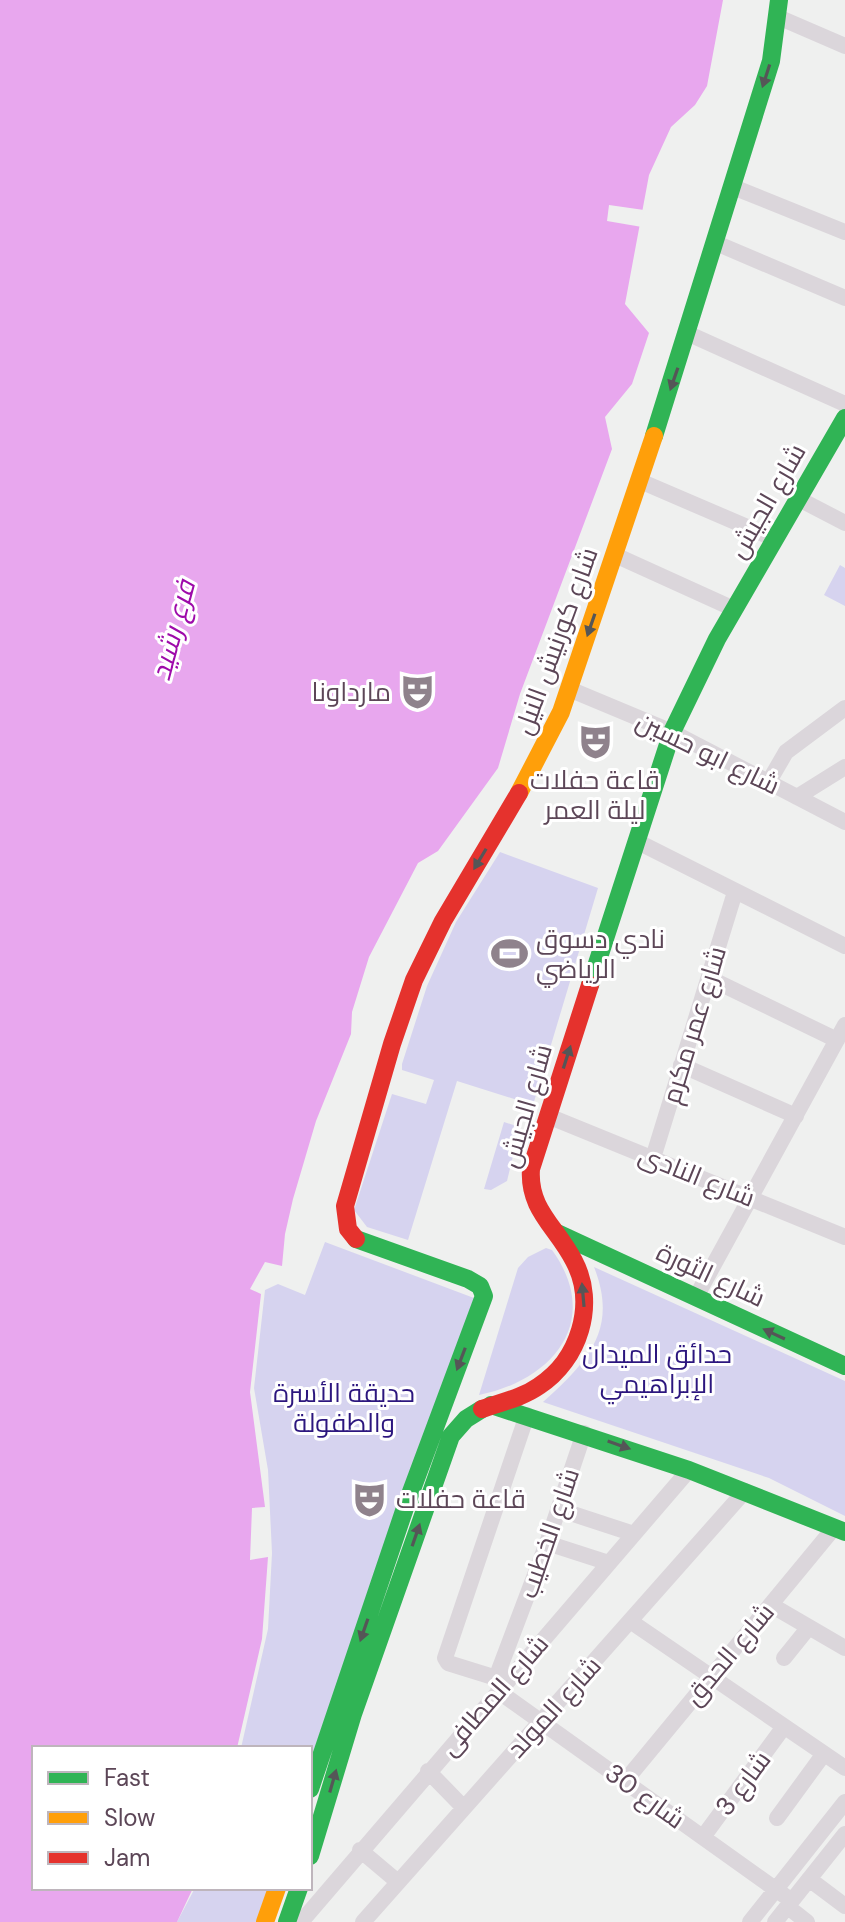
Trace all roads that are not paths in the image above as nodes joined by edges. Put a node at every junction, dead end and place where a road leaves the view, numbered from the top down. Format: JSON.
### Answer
{"nodes":[{"id":1,"x":778,"y":8,"type":"edge"},
{"id":2,"x":845,"y":46,"type":"edge"},
{"id":3,"x":733,"y":187,"type":"junction"},
{"id":4,"x":845,"y":232,"type":"edge"},
{"id":5,"x":716,"y":243,"type":"junction"},
{"id":6,"x":845,"y":298,"type":"edge"},
{"id":7,"x":689,"y":334,"type":"junction"},
{"id":8,"x":845,"y":404,"type":"edge"},
{"id":9,"x":845,"y":418,"type":"edge"},
{"id":10,"x":640,"y":481,"type":"junction"},
{"id":11,"x":799,"y":499,"type":"junction"},
{"id":12,"x":845,"y":523,"type":"edge"},
{"id":13,"x":775,"y":539,"type":"junction"},
{"id":14,"x":615,"y":555,"type":"junction"},
{"id":15,"x":734,"y":609,"type":"junction"},
{"id":16,"x":569,"y":689,"type":"junction"},
{"id":17,"x":845,"y":708,"type":"edge"},
{"id":18,"x":672,"y":732,"type":"junction"},
{"id":19,"x":845,"y":767,"type":"edge"},
{"id":20,"x":768,"y":783,"type":"junction"},
{"id":21,"x":797,"y":797,"type":"junction"},
{"id":22,"x":840,"y":815,"type":"edge"},
{"id":23,"x":636,"y":841,"type":"junction"},
{"id":24,"x":735,"y":892,"type":"junction"},
{"id":25,"x":845,"y":946,"type":"edge"},
{"id":26,"x":709,"y":978,"type":"junction"},
{"id":27,"x":841,"y":1033,"type":"edge"},
{"id":28,"x":681,"y":1065,"type":"junction"},
{"id":29,"x":548,"y":1116,"type":"junction"},
{"id":30,"x":796,"y":1116,"type":"junction"},
{"id":31,"x":653,"y":1158,"type":"junction"},
{"id":32,"x":751,"y":1197,"type":"junction"},
{"id":33,"x":554,"y":1232,"type":"junction"},
{"id":34,"x":845,"y":1237,"type":"edge"},
{"id":35,"x":696,"y":1297,"type":"junction"},
{"id":36,"x":845,"y":1366,"type":"edge"},
{"id":37,"x":491,"y":1405,"type":"junction"},
{"id":38,"x":527,"y":1415,"type":"junction"},
{"id":39,"x":584,"y":1433,"type":"junction"},
{"id":40,"x":689,"y":1470,"type":"junction"},
{"id":41,"x":745,"y":1491,"type":"junction"},
{"id":42,"x":558,"y":1509,"type":"junction"},
{"id":43,"x":840,"y":1530,"type":"edge"},
{"id":44,"x":634,"y":1534,"type":"junction"},
{"id":45,"x":547,"y":1543,"type":"junction"},
{"id":46,"x":609,"y":1563,"type":"junction"},
{"id":47,"x":771,"y":1605,"type":"junction"},
{"id":48,"x":630,"y":1621,"type":"junction"},
{"id":49,"x":809,"y":1627,"type":"junction"},
{"id":50,"x":845,"y":1648,"type":"edge"},
{"id":51,"x":784,"y":1658,"type":"dead end"},
{"id":52,"x":709,"y":1678,"type":"junction"},
{"id":53,"x":500,"y":1683,"type":"junction"},
{"id":54,"x":540,"y":1721,"type":"junction"},
{"id":55,"x":783,"y":1728,"type":"junction"},
{"id":56,"x":823,"y":1755,"type":"junction"},
{"id":57,"x":845,"y":1768,"type":"edge"},
{"id":58,"x":428,"y":1771,"type":"junction"},
{"id":59,"x":625,"y":1781,"type":"junction"},
{"id":60,"x":312,"y":1783,"type":"edge"},
{"id":61,"x":845,"y":1802,"type":"edge"},
{"id":62,"x":464,"y":1808,"type":"junction"},
{"id":63,"x":777,"y":1818,"type":"dead end"},
{"id":64,"x":845,"y":1834,"type":"edge"},
{"id":65,"x":703,"y":1837,"type":"junction"},
{"id":66,"x":312,"y":1849,"type":"edge"},
{"id":67,"x":360,"y":1850,"type":"junction"},
{"id":68,"x":809,"y":1879,"type":"junction"},
{"id":69,"x":398,"y":1882,"type":"junction"},
{"id":70,"x":775,"y":1889,"type":"junction"},
{"id":71,"x":276,"y":1890,"type":"edge"},
{"id":72,"x":298,"y":1890,"type":"edge"},
{"id":73,"x":790,"y":1904,"type":"junction"},
{"id":74,"x":845,"y":1906,"type":"edge"},
{"id":75,"x":265,"y":1922,"type":"edge"},
{"id":76,"x":287,"y":1922,"type":"edge"},
{"id":77,"x":301,"y":1922,"type":"edge"},
{"id":78,"x":363,"y":1922,"type":"edge"},
{"id":79,"x":750,"y":1922,"type":"edge"},
{"id":80,"x":775,"y":1922,"type":"edge"},
{"id":81,"x":807,"y":1922,"type":"edge"}],
"edges":[{"from":1,"to":2,"type":"street"},
{"from":1,"to":3,"type":"main road","name":"شارع كورنيش النيل","one_way":true},
{"from":3,"to":4,"type":"street"},
{"from":3,"to":5,"type":"main road","name":"شارع كورنيش النيل"},
{"from":5,"to":6,"type":"street"},
{"from":5,"to":7,"type":"main road","name":"شارع كورنيش النيل"},
{"from":7,"to":8,"type":"street"},
{"from":7,"to":10,"type":"main road","name":"شارع كورنيش النيل","one_way":true},
{"from":9,"to":11,"type":"main road","name":"شارع الجيش"},
{"from":10,"to":13,"type":"street"},
{"from":10,"to":14,"type":"main road","name":"شارع كورنيش النيل"},
{"from":11,"to":12,"type":"street"},
{"from":11,"to":13,"type":"main road","name":"شارع الجيش"},
{"from":13,"to":15,"type":"main road","name":"شارع الجيش"},
{"from":14,"to":15,"type":"street"},
{"from":14,"to":16,"type":"main road","name":"شارع كورنيش النيل","one_way":true},
{"from":15,"to":18,"type":"main road","name":"شارع الجيش"},
{"from":16,"to":18,"type":"street","name":"شارع ابو حسين"},
{"from":16,"to":60,"type":"main road","name":"شارع كورنيش النيل","one_way":true},
{"from":17,"to":20,"type":"street"},
{"from":18,"to":20,"type":"street","name":"شارع ابو حسين"},
{"from":18,"to":23,"type":"main road","name":"شارع الجيش"},
{"from":19,"to":21,"type":"street"},
{"from":20,"to":21,"type":"street","name":"شارع ابو حسين"},
{"from":21,"to":22,"type":"street","name":"شارع ابو حسين"},
{"from":23,"to":24,"type":"street"},
{"from":29,"to":23,"type":"main road","name":"شارع الجيش","one_way":true},
{"from":24,"to":25,"type":"street"},
{"from":24,"to":26,"type":"street","name":"شارع عمر مكرم"},
{"from":26,"to":27,"type":"street"},
{"from":26,"to":28,"type":"street","name":"شارع عمر مكرم"},
{"from":27,"to":30,"type":"street"},
{"from":28,"to":30,"type":"street"},
{"from":28,"to":31,"type":"street","name":"شارع عمر مكرم"},
{"from":29,"to":31,"type":"street","name":"شارع النادى"},
{"from":29,"to":33,"type":"main road","name":"شارع الجيش"},
{"from":30,"to":32,"type":"street"},
{"from":31,"to":32,"type":"street","name":"شارع النادى"},
{"from":32,"to":34,"type":"street","name":"شارع النادى"},
{"from":32,"to":35,"type":"street"},
{"from":33,"to":35,"type":"main road","name":"شارع الثورة"},
{"from":37,"to":33,"type":"main road","name":"شارع الجيش","one_way":true},
{"from":36,"to":35,"type":"main road","name":"شارع الثورة","one_way":true},
{"from":37,"to":38,"type":"main road"},
{"from":66,"to":37,"type":"main road","name":"شارع الجيش","one_way":true},
{"from":38,"to":39,"type":"main road"},
{"from":38,"to":53,"type":"street","name":"شارع 30"},
{"from":39,"to":40,"type":"main road","one_way":true},
{"from":39,"to":42,"type":"street","name":"شارع الخطيب"},
{"from":40,"to":41,"type":"main road"},
{"from":40,"to":44,"type":"street","name":"شارع المطافى"},
{"from":41,"to":43,"type":"main road"},
{"from":41,"to":48,"type":"street","name":"شارع المولد"},
{"from":42,"to":44,"type":"street"},
{"from":42,"to":45,"type":"street","name":"شارع الخطيب"},
{"from":43,"to":47,"type":"street","name":"شارع الحدق"},
{"from":44,"to":46,"type":"street","name":"شارع المطافى"},
{"from":45,"to":46,"type":"street"},
{"from":45,"to":53,"type":"street","name":"شارع الخطيب"},
{"from":46,"to":53,"type":"street","name":"شارع المطافى"},
{"from":47,"to":49,"type":"street"},
{"from":47,"to":52,"type":"street","name":"شارع الحدق"},
{"from":48,"to":52,"type":"street"},
{"from":48,"to":54,"type":"street","name":"شارع المولد"},
{"from":49,"to":50,"type":"street"},
{"from":49,"to":51,"type":"street"},
{"from":52,"to":55,"type":"street"},
{"from":52,"to":59,"type":"street","name":"شارع الحدق"},
{"from":53,"to":54,"type":"street","name":"شارع 30"},
{"from":53,"to":58,"type":"street","name":"شارع المطافى"},
{"from":54,"to":59,"type":"street","name":"شارع 30"},
{"from":54,"to":62,"type":"street","name":"شارع المولد"},
{"from":55,"to":56,"type":"street"},
{"from":55,"to":65,"type":"street","name":"شارع 3"},
{"from":56,"to":57,"type":"street"},
{"from":56,"to":63,"type":"street"},
{"from":58,"to":62,"type":"street"},
{"from":58,"to":67,"type":"street","name":"شارع المطافى"},
{"from":59,"to":65,"type":"street","name":"شارع 30"},
{"from":61,"to":70,"type":"street"},
{"from":62,"to":69,"type":"street","name":"شارع المولد"},
{"from":64,"to":68,"type":"street"},
{"from":65,"to":70,"type":"street","name":"شارع 30"},
{"from":67,"to":69,"type":"street"},
{"from":67,"to":77,"type":"street","name":"شارع المطافى"},
{"from":68,"to":73,"type":"street"},
{"from":68,"to":74,"type":"street"},
{"from":69,"to":78,"type":"street","name":"شارع المولد"},
{"from":70,"to":73,"type":"street","name":"شارع 30"},
{"from":70,"to":79,"type":"street"},
{"from":71,"to":75,"type":"main road"},
{"from":72,"to":76,"type":"main road"},
{"from":73,"to":80,"type":"street"},
{"from":73,"to":81,"type":"street","name":"شارع 30"}]}
